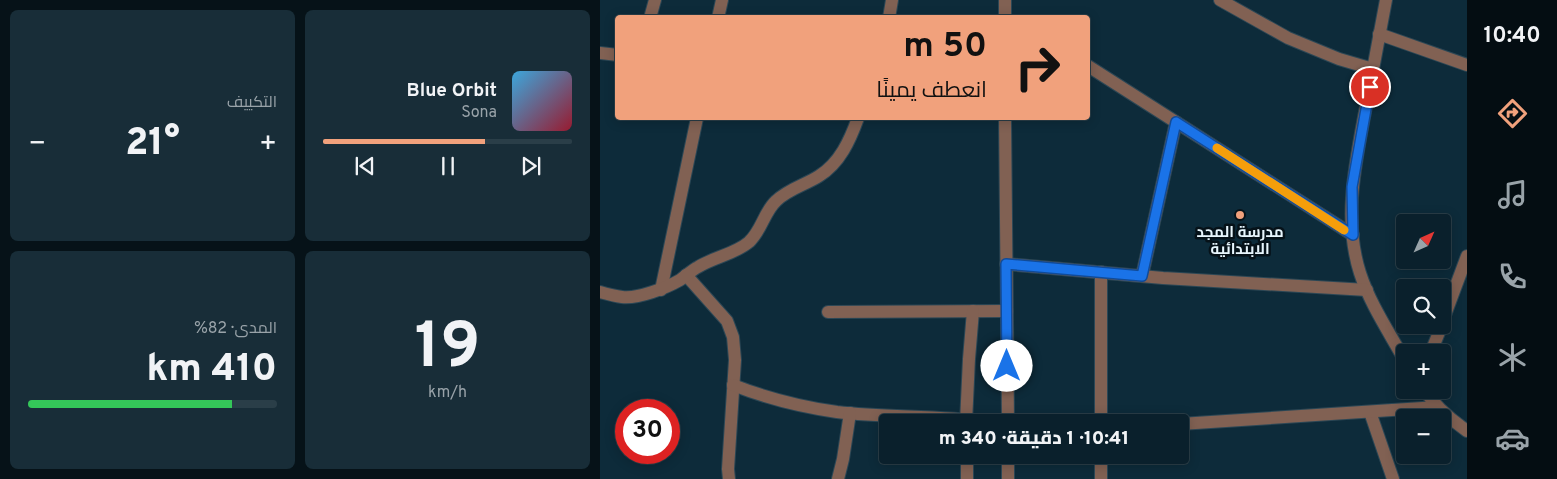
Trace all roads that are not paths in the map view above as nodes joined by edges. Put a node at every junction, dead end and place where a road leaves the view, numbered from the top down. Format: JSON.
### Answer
{"nodes":[{"id":1,"x":655,"y":0,"type":"edge"},
{"id":2,"x":722,"y":0,"type":"edge"},
{"id":3,"x":892,"y":0,"type":"edge"},
{"id":4,"x":1004,"y":0,"type":"edge"},
{"id":5,"x":1220,"y":0,"type":"edge"},
{"id":6,"x":1386,"y":0,"type":"edge"},
{"id":7,"x":651,"y":15,"type":"edge"},
{"id":8,"x":719,"y":15,"type":"edge"},
{"id":9,"x":890,"y":15,"type":"edge"},
{"id":10,"x":1007,"y":15,"type":"edge"},
{"id":11,"x":1379,"y":34,"type":"junction"},
{"id":12,"x":600,"y":53,"type":"edge"},
{"id":13,"x":615,"y":55,"type":"edge"},
{"id":14,"x":1467,"y":65,"type":"edge"},
{"id":15,"x":1090,"y":67,"type":"edge"},
{"id":16,"x":1373,"y":69,"type":"junction"},
{"id":17,"x":697,"y":120,"type":"edge"},
{"id":18,"x":857,"y":120,"type":"edge"},
{"id":19,"x":1005,"y":120,"type":"edge"},
{"id":20,"x":1176,"y":122,"type":"junction"},
{"id":21,"x":1353,"y":235,"type":"junction"},
{"id":22,"x":1467,"y":256,"type":"edge"},
{"id":23,"x":1006,"y":264,"type":"junction"},
{"id":24,"x":1100,"y":272,"type":"junction"},
{"id":25,"x":686,"y":275,"type":"junction"},
{"id":26,"x":1142,"y":276,"type":"junction"},
{"id":27,"x":1463,"y":282,"type":"edge"},
{"id":28,"x":661,"y":290,"type":"junction"},
{"id":29,"x":1367,"y":290,"type":"junction"},
{"id":30,"x":600,"y":292,"type":"edge"},
{"id":31,"x":1451,"y":306,"type":"edge"},
{"id":32,"x":1007,"y":310,"type":"junction"},
{"id":33,"x":974,"y":311,"type":"junction"},
{"id":34,"x":828,"y":312,"type":"dead end"},
{"id":35,"x":1396,"y":344,"type":"edge"},
{"id":36,"x":733,"y":385,"type":"junction"},
{"id":37,"x":1431,"y":399,"type":"edge"},
{"id":38,"x":1438,"y":408,"type":"junction"},
{"id":39,"x":1370,"y":412,"type":"junction"},
{"id":40,"x":850,"y":413,"type":"junction"},
{"id":41,"x":967,"y":414,"type":"edge"},
{"id":42,"x":1008,"y":414,"type":"edge"},
{"id":43,"x":1101,"y":414,"type":"edge"},
{"id":44,"x":879,"y":415,"type":"edge"},
{"id":45,"x":1189,"y":423,"type":"edge"},
{"id":46,"x":1467,"y":431,"type":"edge"},
{"id":47,"x":966,"y":464,"type":"edge"},
{"id":48,"x":1008,"y":464,"type":"edge"},
{"id":49,"x":1101,"y":464,"type":"edge"},
{"id":50,"x":729,"y":479,"type":"edge"},
{"id":51,"x":838,"y":479,"type":"edge"},
{"id":52,"x":967,"y":479,"type":"edge"},
{"id":53,"x":1008,"y":479,"type":"edge"},
{"id":54,"x":1101,"y":479,"type":"edge"},
{"id":55,"x":1393,"y":479,"type":"edge"}],
"edges":[{"from":1,"to":7,"type":"street"},
{"from":2,"to":8,"type":"street"},
{"from":3,"to":9,"type":"street"},
{"from":4,"to":10,"type":"street"},
{"from":5,"to":16,"type":"street"},
{"from":6,"to":11,"type":"street"},
{"from":11,"to":14,"type":"street"},
{"from":11,"to":16,"type":"street"},
{"from":12,"to":13,"type":"street"},
{"from":15,"to":20,"type":"street"},
{"from":16,"to":21,"type":"street"},
{"from":17,"to":28,"type":"street"},
{"from":18,"to":25,"type":"street"},
{"from":19,"to":23,"type":"street"},
{"from":20,"to":21,"type":"street"},
{"from":20,"to":26,"type":"street"},
{"from":21,"to":29,"type":"street"},
{"from":22,"to":27,"type":"street"},
{"from":23,"to":24,"type":"street"},
{"from":23,"to":32,"type":"street"},
{"from":24,"to":26,"type":"street"},
{"from":24,"to":43,"type":"street"},
{"from":25,"to":28,"type":"street"},
{"from":25,"to":36,"type":"street"},
{"from":26,"to":29,"type":"street"},
{"from":27,"to":31,"type":"street"},
{"from":28,"to":30,"type":"street"},
{"from":29,"to":35,"type":"street"},
{"from":32,"to":33,"type":"street"},
{"from":32,"to":42,"type":"street"},
{"from":33,"to":34,"type":"street"},
{"from":33,"to":41,"type":"street"},
{"from":36,"to":40,"type":"street"},
{"from":36,"to":50,"type":"street"},
{"from":37,"to":38,"type":"street"},
{"from":38,"to":39,"type":"street"},
{"from":38,"to":46,"type":"street"},
{"from":39,"to":45,"type":"street"},
{"from":39,"to":55,"type":"street"},
{"from":40,"to":44,"type":"street"},
{"from":40,"to":51,"type":"street"},
{"from":47,"to":52,"type":"street"},
{"from":48,"to":53,"type":"street"},
{"from":49,"to":54,"type":"street"}]}
